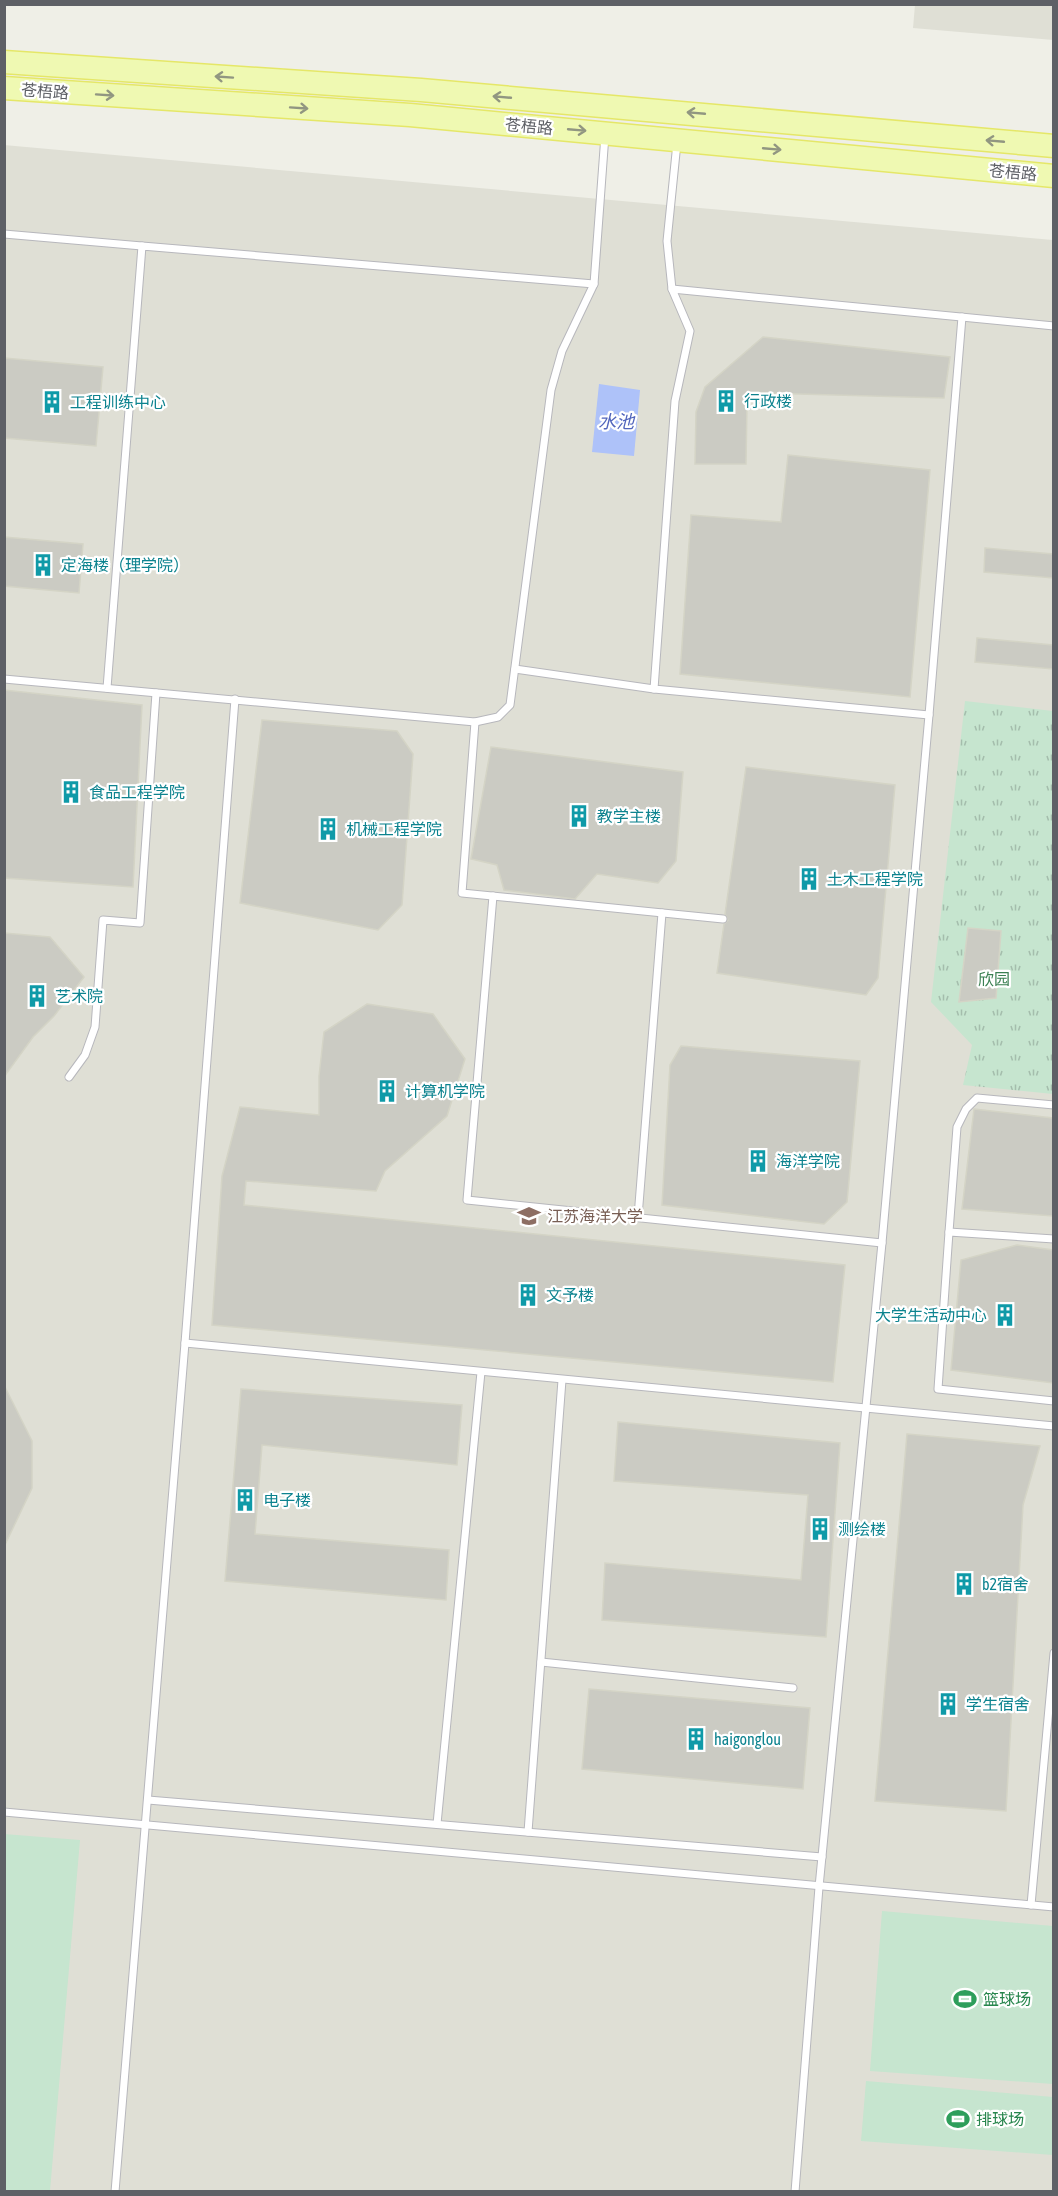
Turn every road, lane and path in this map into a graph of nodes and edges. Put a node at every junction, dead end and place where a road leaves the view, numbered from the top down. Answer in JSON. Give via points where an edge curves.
{"nodes":[{"id":1,"x":4,"y":62,"type":"edge"},
{"id":2,"x":4,"y":88,"type":"edge"},
{"id":3,"x":605,"y":133,"type":"junction"},
{"id":4,"x":677,"y":140,"type":"junction"},
{"id":5,"x":1053,"y":146,"type":"edge"},
{"id":6,"x":1053,"y":176,"type":"edge"},
{"id":7,"x":4,"y":234,"type":"edge"},
{"id":8,"x":142,"y":246,"type":"junction"},
{"id":9,"x":594,"y":284,"type":"junction"},
{"id":10,"x":672,"y":289,"type":"junction"},
{"id":11,"x":962,"y":317,"type":"junction"},
{"id":12,"x":1053,"y":326,"type":"edge"},
{"id":13,"x":515,"y":669,"type":"junction"},
{"id":14,"x":4,"y":680,"type":"edge"},
{"id":15,"x":107,"y":688,"type":"junction"},
{"id":16,"x":654,"y":689,"type":"junction"},
{"id":17,"x":156,"y":693,"type":"junction"},
{"id":18,"x":235,"y":699,"type":"junction"},
{"id":19,"x":929,"y":715,"type":"junction"},
{"id":20,"x":475,"y":722,"type":"junction"},
{"id":21,"x":493,"y":896,"type":"junction"},
{"id":22,"x":662,"y":913,"type":"junction"},
{"id":23,"x":723,"y":919,"type":"dead end"},
{"id":24,"x":69,"y":1077,"type":"dead end"},
{"id":25,"x":1053,"y":1105,"type":"edge"},
{"id":26,"x":638,"y":1217,"type":"junction"},
{"id":27,"x":949,"y":1232,"type":"junction"},
{"id":28,"x":1053,"y":1239,"type":"edge"},
{"id":29,"x":882,"y":1243,"type":"junction"},
{"id":30,"x":185,"y":1343,"type":"junction"},
{"id":31,"x":481,"y":1372,"type":"junction"},
{"id":32,"x":562,"y":1380,"type":"junction"},
{"id":33,"x":1053,"y":1401,"type":"edge"},
{"id":34,"x":865,"y":1409,"type":"junction"},
{"id":35,"x":1053,"y":1425,"type":"edge"},
{"id":36,"x":1053,"y":1653,"type":"edge"},
{"id":37,"x":541,"y":1662,"type":"junction"},
{"id":38,"x":794,"y":1688,"type":"dead end"},
{"id":39,"x":148,"y":1800,"type":"junction"},
{"id":40,"x":4,"y":1812,"type":"edge"},
{"id":41,"x":437,"y":1824,"type":"junction"},
{"id":42,"x":146,"y":1826,"type":"junction"},
{"id":43,"x":528,"y":1832,"type":"junction"},
{"id":44,"x":822,"y":1857,"type":"junction"},
{"id":45,"x":819,"y":1887,"type":"junction"},
{"id":46,"x":1031,"y":1905,"type":"junction"},
{"id":47,"x":1053,"y":1907,"type":"edge"},
{"id":48,"x":115,"y":2192,"type":"edge"},
{"id":49,"x":795,"y":2192,"type":"edge"}],
"edges":[{"from":5,"to":1,"type":"main road","name":"苍梧路","one_way":true,"via":[[422,90]]},
{"from":2,"to":3,"type":"main road","name":"苍梧路","one_way":true,"via":[[410,115]]},
{"from":3,"to":4,"type":"main road","name":"苍梧路"},
{"from":3,"to":9,"type":"lane"},
{"from":4,"to":6,"type":"main road","name":"苍梧路","one_way":true},
{"from":4,"to":10,"type":"lane","via":[[667,241]]},
{"from":7,"to":8,"type":"lane"},
{"from":8,"to":9,"type":"lane"},
{"from":8,"to":15,"type":"lane"},
{"from":9,"to":13,"type":"lane","via":[[562,351],[550,390]]},
{"from":10,"to":11,"type":"lane"},
{"from":10,"to":16,"type":"lane","via":[[690,331],[675,401]]},
{"from":11,"to":12,"type":"lane"},
{"from":11,"to":19,"type":"lane"},
{"from":13,"to":16,"type":"lane"},
{"from":13,"to":20,"type":"lane","via":[[510,705],[498,717]]},
{"from":14,"to":15,"type":"lane"},
{"from":15,"to":17,"type":"lane"},
{"from":16,"to":19,"type":"lane"},
{"from":17,"to":18,"type":"lane"},
{"from":17,"to":24,"type":"lane","via":[[140,922],[104,920],[95,1027],[85,1055]]},
{"from":18,"to":20,"type":"lane"},
{"from":18,"to":30,"type":"lane"},
{"from":19,"to":29,"type":"lane"},
{"from":20,"to":21,"type":"lane","via":[[462,892]]},
{"from":21,"to":22,"type":"lane"},
{"from":21,"to":26,"type":"lane","via":[[467,1200]]},
{"from":22,"to":23,"type":"lane"},
{"from":22,"to":26,"type":"lane"},
{"from":25,"to":27,"type":"lane","via":[[977,1098],[966,1109],[957,1127]]},
{"from":26,"to":29,"type":"lane"},
{"from":27,"to":28,"type":"lane"},
{"from":27,"to":33,"type":"lane","via":[[938,1389]]},
{"from":29,"to":34,"type":"lane"},
{"from":30,"to":31,"type":"lane"},
{"from":30,"to":39,"type":"lane"},
{"from":31,"to":32,"type":"lane"},
{"from":31,"to":41,"type":"lane"},
{"from":32,"to":34,"type":"lane"},
{"from":32,"to":37,"type":"lane"},
{"from":34,"to":35,"type":"lane"},
{"from":34,"to":44,"type":"lane"},
{"from":36,"to":46,"type":"lane"},
{"from":37,"to":38,"type":"lane"},
{"from":37,"to":43,"type":"lane"},
{"from":39,"to":41,"type":"lane"},
{"from":39,"to":42,"type":"lane"},
{"from":40,"to":42,"type":"lane"},
{"from":41,"to":43,"type":"lane"},
{"from":42,"to":45,"type":"lane"},
{"from":42,"to":48,"type":"lane"},
{"from":43,"to":44,"type":"lane"},
{"from":44,"to":45,"type":"lane"},
{"from":45,"to":46,"type":"lane"},
{"from":45,"to":49,"type":"lane"},
{"from":46,"to":47,"type":"lane"}]}
